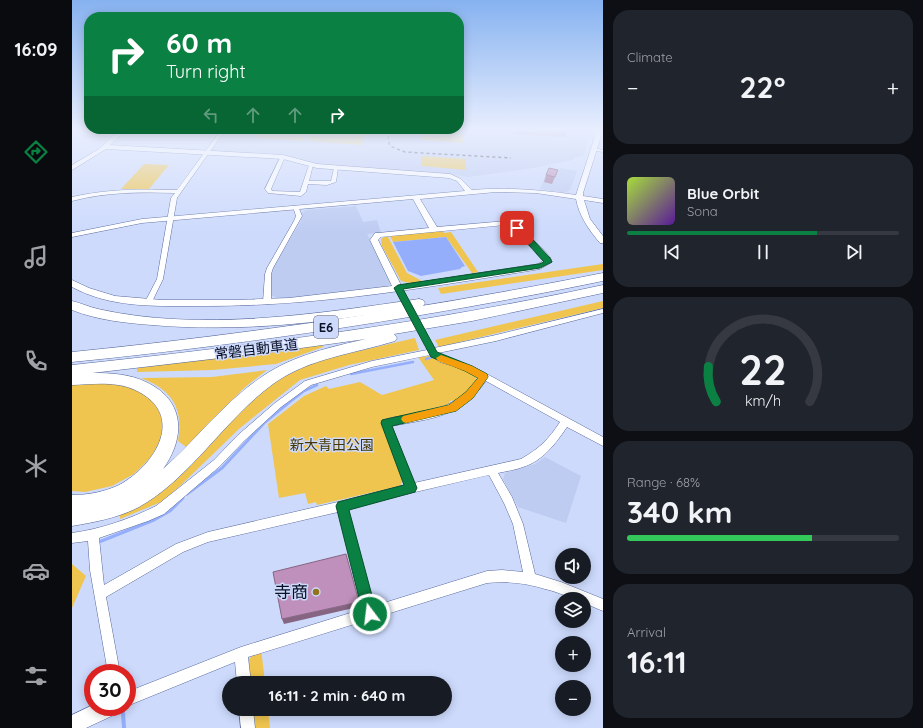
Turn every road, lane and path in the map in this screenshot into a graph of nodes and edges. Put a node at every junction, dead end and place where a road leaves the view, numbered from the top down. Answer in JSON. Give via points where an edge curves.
{"nodes":[{"id":1,"x":198,"y":164,"type":"edge"},
{"id":2,"x":280,"y":164,"type":"edge"},
{"id":3,"x":308,"y":164,"type":"edge"},
{"id":4,"x":589,"y":164,"type":"edge"},
{"id":5,"x":311,"y":165,"type":"junction"},
{"id":6,"x":336,"y":168,"type":"junction"},
{"id":7,"x":306,"y":182,"type":"junction"},
{"id":8,"x":177,"y":192,"type":"junction"},
{"id":9,"x":470,"y":192,"type":"junction"},
{"id":10,"x":415,"y":197,"type":"junction"},
{"id":11,"x":579,"y":198,"type":"junction"},
{"id":12,"x":72,"y":199,"type":"edge"},
{"id":13,"x":603,"y":201,"type":"edge"},
{"id":14,"x":296,"y":207,"type":"junction"},
{"id":15,"x":170,"y":218,"type":"junction"},
{"id":16,"x":434,"y":230,"type":"junction"},
{"id":17,"x":72,"y":235,"type":"edge"},
{"id":18,"x":603,"y":241,"type":"edge"},
{"id":19,"x":603,"y":278,"type":"edge"},
{"id":20,"x":72,"y":283,"type":"edge"},
{"id":21,"x":578,"y":283,"type":"junction"},
{"id":22,"x":398,"y":288,"type":"junction"},
{"id":23,"x":603,"y":289,"type":"edge"},
{"id":24,"x":149,"y":302,"type":"junction"},
{"id":25,"x":267,"y":302,"type":"junction"},
{"id":26,"x":531,"y":304,"type":"junction"},
{"id":27,"x":72,"y":305,"type":"edge"},
{"id":28,"x":603,"y":311,"type":"edge"},
{"id":29,"x":430,"y":348,"type":"junction"},
{"id":30,"x":72,"y":357,"type":"edge"},
{"id":31,"x":72,"y":370,"type":"edge"},
{"id":32,"x":484,"y":377,"type":"junction"},
{"id":33,"x":72,"y":379,"type":"edge"},
{"id":34,"x":566,"y":422,"type":"junction"},
{"id":35,"x":603,"y":442,"type":"edge"},
{"id":36,"x":492,"y":471,"type":"junction"},
{"id":37,"x":411,"y":488,"type":"junction"},
{"id":38,"x":72,"y":504,"type":"edge"},
{"id":39,"x":342,"y":506,"type":"junction"},
{"id":40,"x":72,"y":517,"type":"edge"},
{"id":41,"x":93,"y":535,"type":"junction"},
{"id":42,"x":72,"y":538,"type":"edge"},
{"id":43,"x":530,"y":579,"type":"junction"},
{"id":44,"x":100,"y":594,"type":"junction"},
{"id":45,"x":603,"y":605,"type":"edge"},
{"id":46,"x":370,"y":614,"type":"junction"},
{"id":47,"x":241,"y":653,"type":"junction"},
{"id":48,"x":113,"y":664,"type":"edge"},
{"id":49,"x":243,"y":676,"type":"edge"},
{"id":50,"x":136,"y":695,"type":"edge"},
{"id":51,"x":90,"y":716,"type":"edge"},
{"id":52,"x":247,"y":716,"type":"edge"},
{"id":53,"x":72,"y":725,"type":"edge"},
{"id":54,"x":248,"y":728,"type":"edge"}],
"edges":[{"from":1,"to":8,"type":"street"},
{"from":2,"to":7,"type":"street","via":[[269,191],[301,194]]},
{"from":3,"to":5,"type":"street"},
{"from":4,"to":11,"type":"street"},
{"from":5,"to":6,"type":"street"},
{"from":5,"to":7,"type":"street"},
{"from":6,"to":7,"type":"street","via":[[330,183]]},
{"from":6,"to":9,"type":"street","via":[[450,176],[459,180]]},
{"from":8,"to":12,"type":"street","via":[[122,190]]},
{"from":8,"to":15,"type":"street"},
{"from":9,"to":10,"type":"street"},
{"from":9,"to":11,"type":"street","via":[[536,191]]},
{"from":10,"to":14,"type":"street"},
{"from":10,"to":16,"type":"street"},
{"from":11,"to":13,"type":"street"},
{"from":11,"to":18,"type":"street","via":[[588,222]]},
{"from":14,"to":15,"type":"street"},
{"from":14,"to":25,"type":"street","via":[[298,221],[272,262],[268,274]]},
{"from":15,"to":17,"type":"street","via":[[121,224]]},
{"from":15,"to":24,"type":"street","via":[[160,280]]},
{"from":16,"to":22,"type":"street","via":[[385,234],[374,240]]},
{"from":16,"to":22,"type":"street","via":[[506,223],[515,225],[548,262],[540,266]]},
{"from":19,"to":21,"type":"highway","name":"常磐自動車道","number":"E6"},
{"from":20,"to":24,"type":"street","via":[[100,295]]},
{"from":21,"to":27,"type":"highway","via":[[493,292],[326,316],[242,323],[136,320],[108,316]]},
{"from":21,"to":30,"type":"highway","name":"常磐自動車道","number":"E6","via":[[339,325]]},
{"from":22,"to":25,"type":"street"},
{"from":22,"to":29,"type":"street","bridge":true},
{"from":23,"to":26,"type":"highway","name":"常磐自動車道","number":"E6"},
{"from":24,"to":25,"type":"street"},
{"from":26,"to":31,"type":"highway","name":"常磐自動車道","number":"E6","via":[[425,324],[244,351]]},
{"from":26,"to":40,"type":"highway","via":[[332,351],[291,367],[256,388],[177,469],[151,489],[118,508],[103,513]]},
{"from":28,"to":29,"type":"street","via":[[504,336]]},
{"from":29,"to":32,"type":"street","via":[[440,358]]},
{"from":29,"to":41,"type":"street","via":[[308,383],[250,429],[217,463],[160,510]]},
{"from":32,"to":34,"type":"street"},
{"from":32,"to":37,"type":"street","via":[[470,395],[452,408],[386,423]]},
{"from":33,"to":38,"type":"highway","via":[[108,379],[142,386],[162,400],[172,423],[164,452],[140,481],[107,499]]},
{"from":34,"to":35,"type":"street"},
{"from":34,"to":36,"type":"street","via":[[540,453],[523,463]]},
{"from":36,"to":37,"type":"street"},
{"from":36,"to":43,"type":"street","via":[[518,524]]},
{"from":37,"to":39,"type":"street"},
{"from":39,"to":44,"type":"street","via":[[208,537],[180,548]]},
{"from":39,"to":46,"type":"street"},
{"from":41,"to":42,"type":"street"},
{"from":41,"to":44,"type":"street"},
{"from":43,"to":45,"type":"street"},
{"from":43,"to":46,"type":"street","via":[[499,575],[487,577]]},
{"from":44,"to":48,"type":"street"},
{"from":46,"to":47,"type":"street"},
{"from":47,"to":49,"type":"street"},
{"from":47,"to":50,"type":"street"},
{"from":51,"to":53,"type":"street"},
{"from":52,"to":54,"type":"street"}]}
